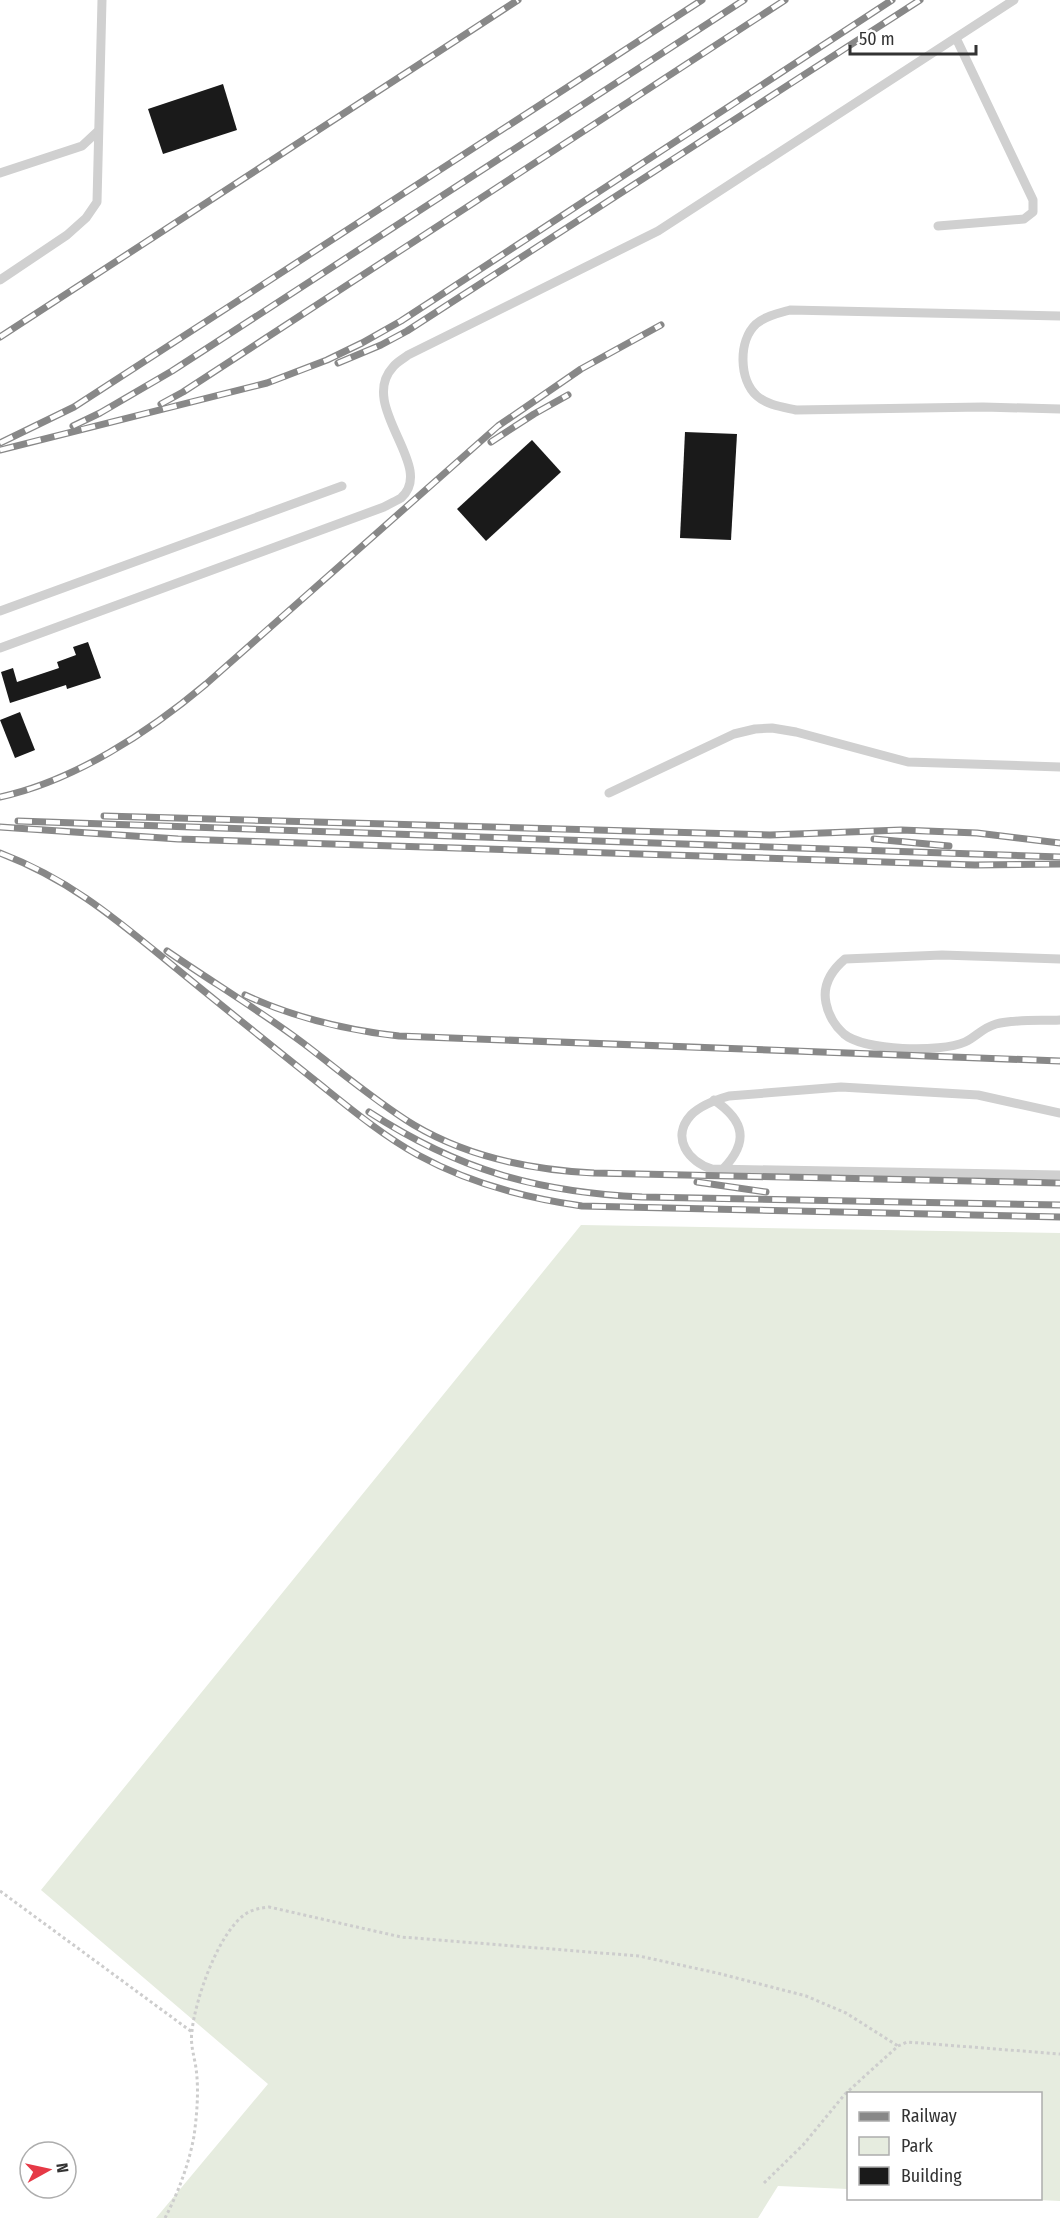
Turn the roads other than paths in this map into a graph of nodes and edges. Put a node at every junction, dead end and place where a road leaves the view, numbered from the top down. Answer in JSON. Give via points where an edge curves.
{"nodes":[{"id":1,"x":102,"y":0,"type":"edge"},
{"id":2,"x":1014,"y":0,"type":"edge"},
{"id":3,"x":956,"y":38,"type":"junction"},
{"id":4,"x":97,"y":132,"type":"junction"},
{"id":5,"x":0,"y":173,"type":"edge"},
{"id":6,"x":938,"y":226,"type":"dead end"},
{"id":7,"x":0,"y":280,"type":"edge"},
{"id":8,"x":1060,"y":316,"type":"edge"},
{"id":9,"x":1060,"y":409,"type":"edge"},
{"id":10,"x":342,"y":486,"type":"dead end"},
{"id":11,"x":0,"y":611,"type":"edge"},
{"id":12,"x":0,"y":648,"type":"edge"},
{"id":13,"x":1060,"y":767,"type":"edge"},
{"id":14,"x":609,"y":793,"type":"dead end"},
{"id":15,"x":1060,"y":959,"type":"edge"},
{"id":16,"x":1060,"y":1020,"type":"edge"},
{"id":17,"x":714,"y":1100,"type":"junction"},
{"id":18,"x":1060,"y":1113,"type":"edge"},
{"id":19,"x":723,"y":1169,"type":"junction"},
{"id":20,"x":1060,"y":1175,"type":"edge"}],
"edges":[{"from":1,"to":4,"type":"lane"},
{"from":2,"to":3,"type":"lane"},
{"from":3,"to":6,"type":"lane","via":[[1033,200],[1034,212],[1024,219]]},
{"from":3,"to":12,"type":"lane","via":[[658,231],[408,355],[393,367],[385,381],[384,402],[409,463],[411,480],[402,497],[384,507]]},
{"from":4,"to":5,"type":"lane","via":[[82,146]]},
{"from":4,"to":7,"type":"lane","via":[[97,202],[67,235]]},
{"from":8,"to":9,"type":"lane","via":[[790,310],[756,324],[746,339],[743,358],[746,380],[757,396],[775,406],[796,410]]},
{"from":10,"to":11,"type":"lane"},
{"from":13,"to":14,"type":"lane","via":[[908,762],[772,728],[734,735]]},
{"from":15,"to":16,"type":"lane","via":[[942,955],[845,959],[834,968],[825,985],[832,1020],[858,1042],[935,1049],[965,1042],[981,1029],[998,1023]]},
{"from":17,"to":18,"type":"lane","via":[[841,1087],[978,1095]]},
{"from":17,"to":19,"type":"lane","via":[[736,1119],[740,1130],[735,1157]]},
{"from":17,"to":19,"type":"lane","via":[[690,1116],[682,1137],[691,1158],[700,1165]]},
{"from":19,"to":20,"type":"lane"}]}
